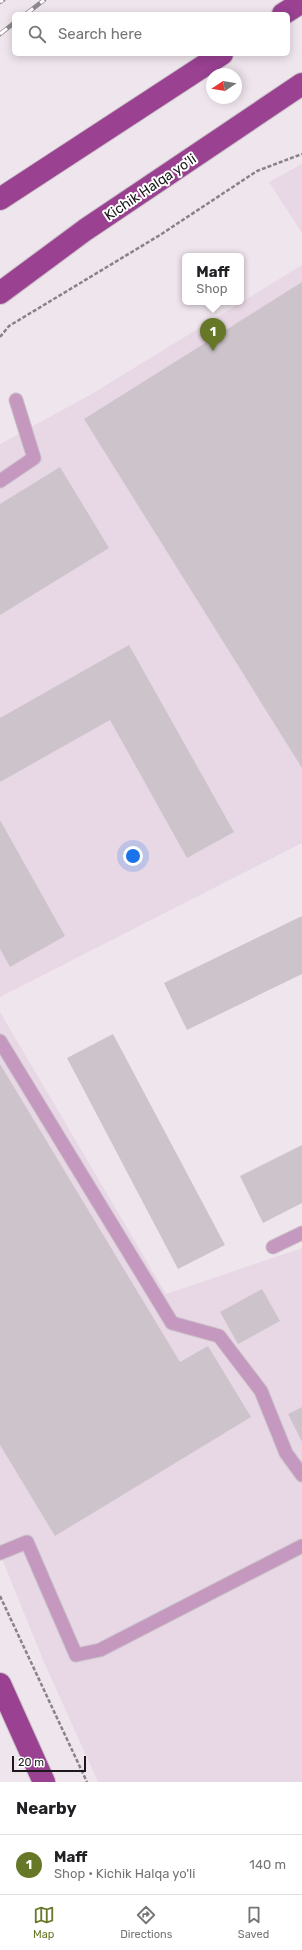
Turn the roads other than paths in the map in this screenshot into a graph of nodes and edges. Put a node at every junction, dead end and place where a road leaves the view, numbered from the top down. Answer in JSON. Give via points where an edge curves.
{"nodes":[{"id":1,"x":302,"y":2,"type":"edge"},
{"id":2,"x":287,"y":12,"type":"edge"},
{"id":3,"x":219,"y":56,"type":"edge"},
{"id":4,"x":302,"y":84,"type":"edge"},
{"id":5,"x":0,"y":199,"type":"edge"},
{"id":6,"x":0,"y":293,"type":"edge"},
{"id":7,"x":16,"y":400,"type":"dead end"},
{"id":8,"x":0,"y":481,"type":"edge"},
{"id":9,"x":0,"y":1041,"type":"edge"},
{"id":10,"x":302,"y":1233,"type":"edge"},
{"id":11,"x":274,"y":1247,"type":"dead end"},
{"id":12,"x":302,"y":1474,"type":"edge"},
{"id":13,"x":302,"y":1546,"type":"edge"},
{"id":14,"x":0,"y":1553,"type":"edge"},
{"id":15,"x":0,"y":1684,"type":"edge"},
{"id":16,"x":44,"y":1782,"type":"edge"}],
"edges":[{"from":1,"to":2,"type":"highway"},
{"from":3,"to":5,"type":"highway"},
{"from":4,"to":6,"type":"highway","name":"Kichik Halqa yo'li","via":[[85,230]]},
{"from":7,"to":8,"type":"lane","via":[[34,458]]},
{"from":9,"to":12,"type":"lane","via":[[172,1323],[219,1336],[261,1391],[286,1453]]},
{"from":10,"to":11,"type":"lane"},
{"from":13,"to":14,"type":"lane","via":[[100,1650],[76,1655],[27,1542]]},
{"from":15,"to":16,"type":"highway"}]}
